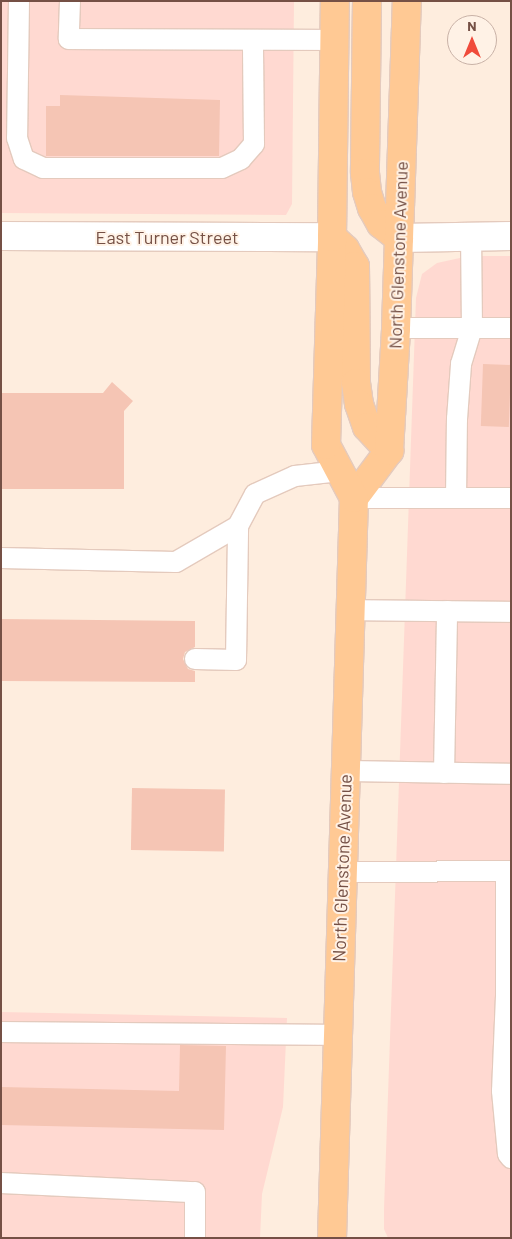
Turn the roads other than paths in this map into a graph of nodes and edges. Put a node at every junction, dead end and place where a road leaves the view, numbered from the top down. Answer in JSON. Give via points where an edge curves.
{"nodes":[{"id":1,"x":20,"y":1,"type":"edge"},
{"id":2,"x":70,"y":1,"type":"edge"},
{"id":3,"x":335,"y":1,"type":"edge"},
{"id":4,"x":367,"y":1,"type":"edge"},
{"id":5,"x":407,"y":1,"type":"edge"},
{"id":6,"x":253,"y":40,"type":"junction"},
{"id":7,"x":335,"y":40,"type":"junction"},
{"id":8,"x":1,"y":236,"type":"edge"},
{"id":9,"x":471,"y":236,"type":"junction"},
{"id":10,"x":511,"y":236,"type":"edge"},
{"id":11,"x":332,"y":237,"type":"junction"},
{"id":12,"x":399,"y":238,"type":"junction"},
{"id":13,"x":396,"y":328,"type":"junction"},
{"id":14,"x":472,"y":328,"type":"junction"},
{"id":15,"x":511,"y":328,"type":"edge"},
{"id":16,"x":389,"y":450,"type":"junction"},
{"id":17,"x":340,"y":471,"type":"junction"},
{"id":18,"x":354,"y":498,"type":"junction"},
{"id":19,"x":456,"y":498,"type":"junction"},
{"id":20,"x":511,"y":498,"type":"edge"},
{"id":21,"x":238,"y":526,"type":"junction"},
{"id":22,"x":1,"y":558,"type":"edge"},
{"id":23,"x":350,"y":610,"type":"junction"},
{"id":24,"x":447,"y":611,"type":"junction"},
{"id":25,"x":511,"y":612,"type":"edge"},
{"id":26,"x":195,"y":660,"type":"dead end"},
{"id":27,"x":345,"y":772,"type":"junction"},
{"id":28,"x":444,"y":773,"type":"junction"},
{"id":29,"x":511,"y":774,"type":"edge"},
{"id":30,"x":508,"y":871,"type":"edge"},
{"id":31,"x":342,"y":872,"type":"junction"},
{"id":32,"x":1,"y":1032,"type":"edge"},
{"id":33,"x":338,"y":1035,"type":"junction"},
{"id":34,"x":511,"y":1158,"type":"edge"},
{"id":35,"x":1,"y":1183,"type":"edge"},
{"id":36,"x":195,"y":1238,"type":"edge"},
{"id":37,"x":332,"y":1238,"type":"edge"}],
"edges":[{"from":1,"to":6,"type":"lane","via":[[17,138],[24,158],[43,168],[222,168],[241,159],[254,144]]},
{"from":2,"to":6,"type":"lane","via":[[69,39]]},
{"from":3,"to":7,"type":"main road","name":"North Glenstone Avenue"},
{"from":4,"to":12,"type":"main road","via":[[367,192],[381,224]]},
{"from":5,"to":12,"type":"main road","name":"North Glenstone Avenue"},
{"from":6,"to":7,"type":"lane"},
{"from":7,"to":11,"type":"main road","name":"North Glenstone Avenue"},
{"from":8,"to":11,"type":"street","name":"East Turner Street"},
{"from":9,"to":10,"type":"street"},
{"from":9,"to":12,"type":"street"},
{"from":9,"to":14,"type":"lane"},
{"from":11,"to":16,"type":"main road","via":[[345,249],[355,266],[359,404],[367,427]]},
{"from":11,"to":17,"type":"main road","name":"North Glenstone Avenue","via":[[326,444]]},
{"from":12,"to":13,"type":"main road","name":"North Glenstone Avenue"},
{"from":13,"to":14,"type":"lane"},
{"from":13,"to":16,"type":"main road","name":"North Glenstone Avenue"},
{"from":14,"to":15,"type":"lane"},
{"from":14,"to":19,"type":"lane","via":[[461,364]]},
{"from":16,"to":18,"type":"main road"},
{"from":17,"to":18,"type":"main road","name":"North Glenstone Avenue"},
{"from":17,"to":21,"type":"lane","via":[[295,476],[255,494]]},
{"from":18,"to":19,"type":"lane"},
{"from":18,"to":23,"type":"main road","name":"North Glenstone Avenue"},
{"from":19,"to":20,"type":"lane"},
{"from":21,"to":22,"type":"lane","via":[[176,562]]},
{"from":21,"to":26,"type":"lane","via":[[236,660]]},
{"from":23,"to":24,"type":"lane"},
{"from":23,"to":27,"type":"main road","name":"North Glenstone Avenue"},
{"from":24,"to":25,"type":"lane"},
{"from":24,"to":28,"type":"lane"},
{"from":27,"to":28,"type":"lane"},
{"from":27,"to":31,"type":"main road","name":"North Glenstone Avenue"},
{"from":28,"to":29,"type":"lane"},
{"from":30,"to":31,"type":"lane"},
{"from":30,"to":34,"type":"lane","via":[[502,1091]]},
{"from":31,"to":33,"type":"main road","name":"North Glenstone Avenue"},
{"from":32,"to":33,"type":"lane"},
{"from":33,"to":37,"type":"main road","name":"North Glenstone Avenue"},
{"from":35,"to":36,"type":"lane","via":[[195,1192]]}]}
